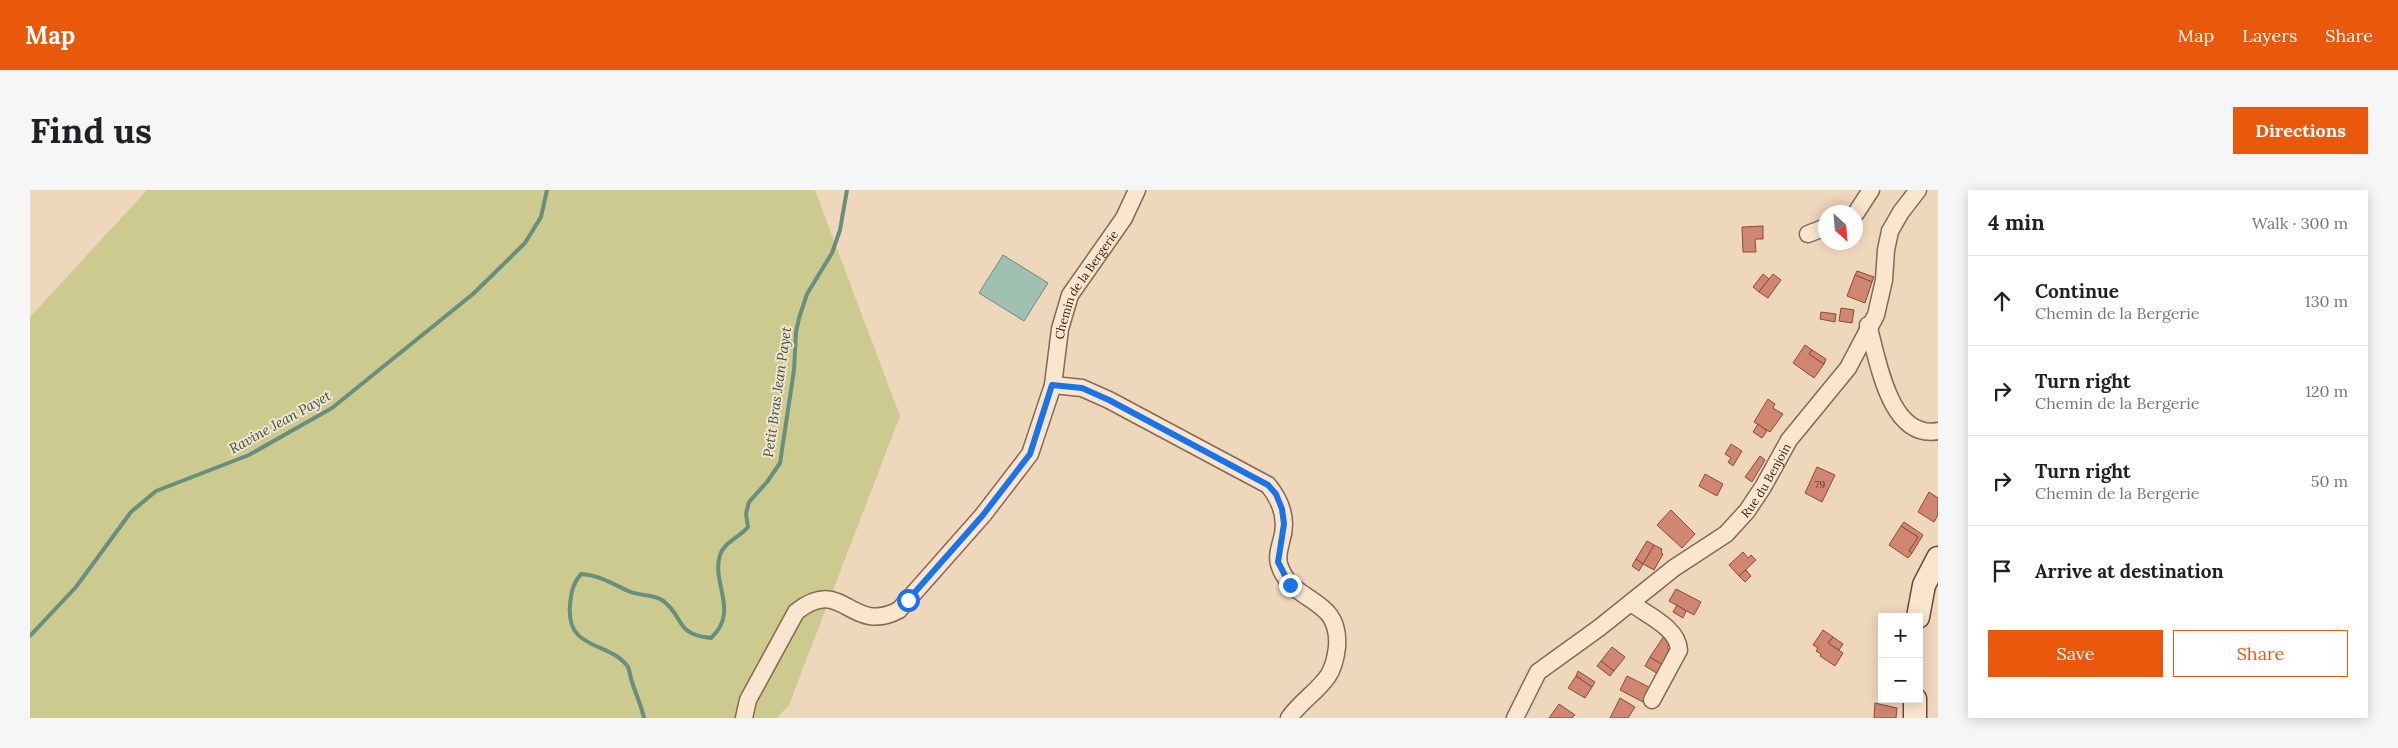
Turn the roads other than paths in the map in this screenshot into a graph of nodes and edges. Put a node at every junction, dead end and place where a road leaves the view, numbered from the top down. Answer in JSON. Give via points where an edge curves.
{"nodes":[{"id":1,"x":1137,"y":190,"type":"edge"},
{"id":2,"x":1871,"y":190,"type":"edge"},
{"id":3,"x":1918,"y":190,"type":"edge"},
{"id":4,"x":1861,"y":205,"type":"edge"},
{"id":5,"x":1818,"y":230,"type":"edge"},
{"id":6,"x":1808,"y":234,"type":"dead end"},
{"id":7,"x":1868,"y":325,"type":"junction"},
{"id":8,"x":1052,"y":385,"type":"junction"},
{"id":9,"x":1938,"y":432,"type":"edge"},
{"id":10,"x":1938,"y":558,"type":"edge"},
{"id":11,"x":1630,"y":603,"type":"junction"},
{"id":12,"x":1919,"y":613,"type":"edge"},
{"id":13,"x":1652,"y":700,"type":"dead end"},
{"id":14,"x":1916,"y":703,"type":"edge"},
{"id":15,"x":744,"y":718,"type":"edge"},
{"id":16,"x":1289,"y":718,"type":"edge"},
{"id":17,"x":1515,"y":718,"type":"edge"},
{"id":18,"x":1915,"y":718,"type":"edge"}],
"edges":[{"from":1,"to":8,"type":"street","name":"Chemin de la Bergerie","via":[[1124,218],[1070,295],[1060,329]]},
{"from":2,"to":4,"type":"street"},
{"from":3,"to":7,"type":"street","name":"Rue du Benjoin","via":[[1890,231],[1881,298],[1876,315]]},
{"from":5,"to":6,"type":"street"},
{"from":7,"to":9,"type":"street","via":[[1887,389],[1900,416],[1922,431]]},
{"from":7,"to":11,"type":"street","name":"Rue du Benjoin","via":[[1848,368],[1789,440],[1747,510],[1726,534],[1674,568]]},
{"from":8,"to":15,"type":"street","name":"Chemin de la Bergerie","via":[[1030,454],[983,515],[899,610],[876,618],[832,598],[818,598],[806,603],[796,612],[780,640],[748,700]]},
{"from":8,"to":16,"type":"street","via":[[1082,388],[1109,400],[1268,485],[1276,494],[1284,524],[1278,550],[1281,572],[1290,585],[1332,616],[1338,638],[1336,658],[1328,676]]},
{"from":10,"to":12,"type":"street","via":[[1924,585]]},
{"from":11,"to":13,"type":"street","via":[[1679,640],[1679,650]]},
{"from":11,"to":17,"type":"street","name":"Rue du Benjoin","via":[[1538,672]]},
{"from":14,"to":18,"type":"street"}]}
